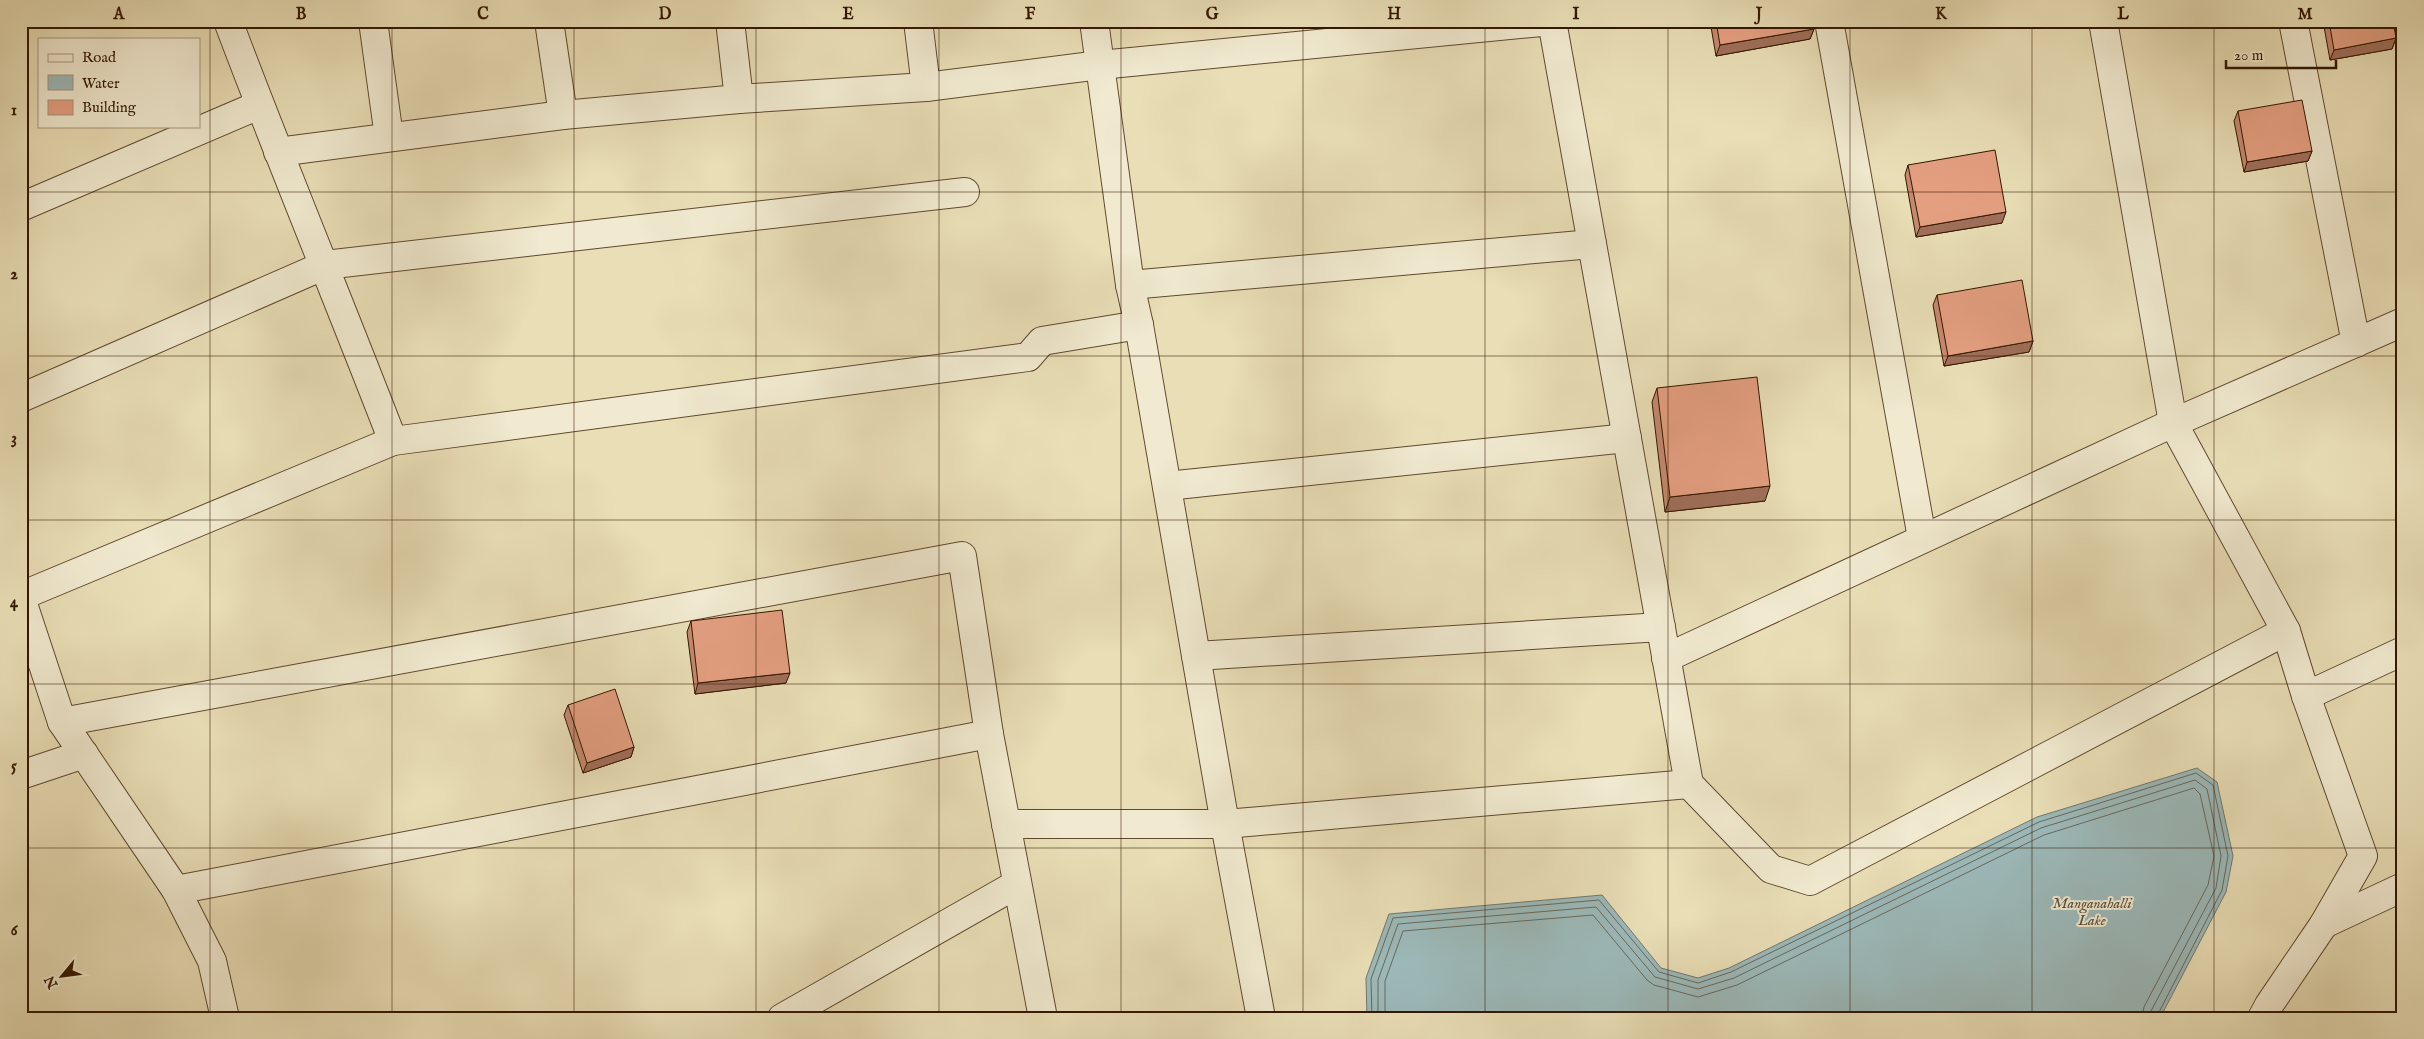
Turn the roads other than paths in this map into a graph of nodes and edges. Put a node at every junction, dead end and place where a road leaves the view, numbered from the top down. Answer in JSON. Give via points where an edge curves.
{"nodes":[{"id":1,"x":228,"y":21,"type":"edge"},
{"id":2,"x":373,"y":21,"type":"edge"},
{"id":3,"x":549,"y":21,"type":"edge"},
{"id":4,"x":730,"y":21,"type":"edge"},
{"id":5,"x":918,"y":21,"type":"edge"},
{"id":6,"x":1094,"y":21,"type":"edge"},
{"id":7,"x":1829,"y":21,"type":"edge"},
{"id":8,"x":2102,"y":21,"type":"edge"},
{"id":9,"x":2293,"y":21,"type":"edge"},
{"id":10,"x":1100,"y":65,"type":"junction"},
{"id":11,"x":926,"y":87,"type":"junction"},
{"id":12,"x":739,"y":99,"type":"junction"},
{"id":13,"x":259,"y":105,"type":"junction"},
{"id":14,"x":564,"y":115,"type":"junction"},
{"id":15,"x":389,"y":137,"type":"junction"},
{"id":16,"x":278,"y":152,"type":"junction"},
{"id":17,"x":964,"y":192,"type":"dead end"},
{"id":18,"x":21,"y":207,"type":"edge"},
{"id":19,"x":1592,"y":244,"type":"junction"},
{"id":20,"x":325,"y":265,"type":"junction"},
{"id":21,"x":1130,"y":284,"type":"junction"},
{"id":22,"x":2403,"y":322,"type":"edge"},
{"id":23,"x":1139,"y":325,"type":"junction"},
{"id":24,"x":2356,"y":342,"type":"junction"},
{"id":25,"x":21,"y":398,"type":"edge"},
{"id":26,"x":2173,"y":423,"type":"junction"},
{"id":27,"x":1627,"y":438,"type":"junction"},
{"id":28,"x":393,"y":441,"type":"junction"},
{"id":29,"x":1167,"y":486,"type":"junction"},
{"id":30,"x":1922,"y":538,"type":"junction"},
{"id":31,"x":21,"y":597,"type":"edge"},
{"id":32,"x":1661,"y":627,"type":"junction"},
{"id":33,"x":2286,"y":632,"type":"junction"},
{"id":34,"x":2403,"y":651,"type":"edge"},
{"id":35,"x":1196,"y":656,"type":"junction"},
{"id":36,"x":1666,"y":658,"type":"junction"},
{"id":37,"x":2306,"y":696,"type":"junction"},
{"id":38,"x":62,"y":722,"type":"junction"},
{"id":39,"x":989,"y":734,"type":"junction"},
{"id":40,"x":84,"y":754,"type":"junction"},
{"id":41,"x":21,"y":775,"type":"edge"},
{"id":42,"x":1689,"y":784,"type":"junction"},
{"id":43,"x":1006,"y":824,"type":"junction"},
{"id":44,"x":1225,"y":824,"type":"junction"},
{"id":45,"x":1018,"y":884,"type":"junction"},
{"id":46,"x":2403,"y":887,"type":"edge"},
{"id":47,"x":176,"y":890,"type":"junction"},
{"id":48,"x":2324,"y":924,"type":"junction"},
{"id":49,"x":218,"y":1017,"type":"edge"},
{"id":50,"x":782,"y":1018,"type":"edge"},
{"id":51,"x":1043,"y":1018,"type":"edge"},
{"id":52,"x":1261,"y":1018,"type":"edge"},
{"id":53,"x":2262,"y":1018,"type":"edge"}],
"edges":[{"from":1,"to":13,"type":"street"},
{"from":2,"to":15,"type":"street"},
{"from":3,"to":14,"type":"street"},
{"from":4,"to":12,"type":"street"},
{"from":5,"to":11,"type":"street"},
{"from":6,"to":10,"type":"street"},
{"from":7,"to":30,"type":"street"},
{"from":8,"to":26,"type":"street"},
{"from":9,"to":24,"type":"street"},
{"from":10,"to":11,"type":"street"},
{"from":10,"to":19,"type":"street","via":[[1552,21]]},
{"from":10,"to":21,"type":"street"},
{"from":11,"to":12,"type":"street"},
{"from":12,"to":14,"type":"street"},
{"from":13,"to":16,"type":"street"},
{"from":13,"to":18,"type":"street"},
{"from":14,"to":15,"type":"street"},
{"from":15,"to":16,"type":"street"},
{"from":16,"to":20,"type":"street"},
{"from":17,"to":20,"type":"street"},
{"from":19,"to":21,"type":"street"},
{"from":19,"to":27,"type":"street"},
{"from":20,"to":25,"type":"street"},
{"from":20,"to":28,"type":"street"},
{"from":21,"to":23,"type":"street"},
{"from":22,"to":24,"type":"street"},
{"from":23,"to":28,"type":"street","via":[[1042,342],[1028,357]]},
{"from":23,"to":29,"type":"street"},
{"from":24,"to":26,"type":"street"},
{"from":26,"to":30,"type":"street"},
{"from":26,"to":33,"type":"street"},
{"from":27,"to":29,"type":"street"},
{"from":27,"to":32,"type":"street"},
{"from":28,"to":31,"type":"street"},
{"from":29,"to":35,"type":"street"},
{"from":30,"to":36,"type":"street"},
{"from":31,"to":38,"type":"street"},
{"from":32,"to":35,"type":"street"},
{"from":32,"to":36,"type":"street"},
{"from":33,"to":37,"type":"street"},
{"from":33,"to":42,"type":"street","via":[[1810,880],[1771,869]]},
{"from":34,"to":37,"type":"street"},
{"from":35,"to":44,"type":"street"},
{"from":36,"to":42,"type":"street"},
{"from":37,"to":48,"type":"street","via":[[2363,856]]},
{"from":38,"to":39,"type":"street","via":[[962,556]]},
{"from":38,"to":40,"type":"street"},
{"from":39,"to":43,"type":"street"},
{"from":39,"to":47,"type":"street"},
{"from":40,"to":41,"type":"street"},
{"from":40,"to":47,"type":"street"},
{"from":42,"to":44,"type":"street"},
{"from":43,"to":44,"type":"street"},
{"from":43,"to":45,"type":"street"},
{"from":44,"to":52,"type":"street"},
{"from":45,"to":50,"type":"street"},
{"from":45,"to":51,"type":"street"},
{"from":46,"to":48,"type":"street"},
{"from":47,"to":49,"type":"street","via":[[212,961]]},
{"from":48,"to":53,"type":"street"}]}
